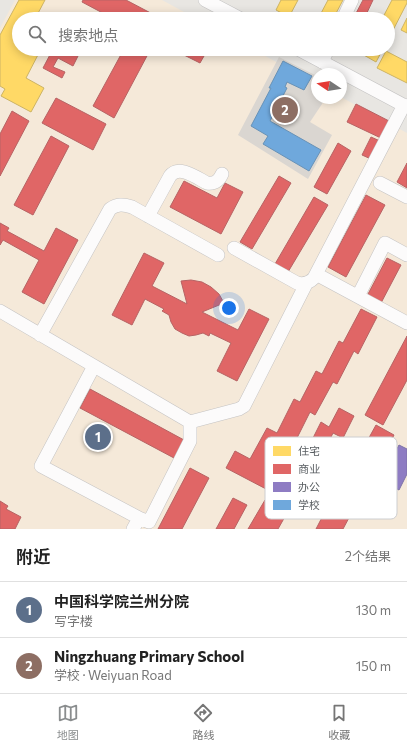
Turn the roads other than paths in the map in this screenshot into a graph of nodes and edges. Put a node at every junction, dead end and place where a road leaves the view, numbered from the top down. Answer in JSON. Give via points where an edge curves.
{"nodes":[{"id":1,"x":205,"y":0,"type":"edge"},
{"id":2,"x":352,"y":0,"type":"edge"},
{"id":3,"x":228,"y":12,"type":"edge"},
{"id":4,"x":346,"y":12,"type":"edge"},
{"id":5,"x":311,"y":56,"type":"edge"},
{"id":6,"x":325,"y":56,"type":"edge"},
{"id":7,"x":322,"y":62,"type":"junction"},
{"id":8,"x":406,"y":106,"type":"edge"},
{"id":9,"x":222,"y":174,"type":"dead end"},
{"id":10,"x":380,"y":183,"type":"dead end"},
{"id":11,"x":407,"y":197,"type":"edge"},
{"id":12,"x":148,"y":216,"type":"junction"},
{"id":13,"x":234,"y":248,"type":"dead end"},
{"id":14,"x":218,"y":255,"type":"dead end"},
{"id":15,"x":407,"y":256,"type":"edge"},
{"id":16,"x":316,"y":274,"type":"junction"},
{"id":17,"x":306,"y":284,"type":"junction"},
{"id":18,"x":358,"y":296,"type":"junction"},
{"id":19,"x":0,"y":311,"type":"edge"},
{"id":20,"x":407,"y":323,"type":"edge"},
{"id":21,"x":40,"y":335,"type":"junction"},
{"id":22,"x":94,"y":366,"type":"junction"},
{"id":23,"x":190,"y":422,"type":"junction"},
{"id":24,"x":136,"y":523,"type":"edge"}],
"edges":[{"from":1,"to":3,"type":"street"},
{"from":2,"to":4,"type":"street"},
{"from":5,"to":7,"type":"street"},
{"from":6,"to":7,"type":"street"},
{"from":7,"to":8,"type":"street"},
{"from":8,"to":16,"type":"street"},
{"from":9,"to":12,"type":"street","via":[[218,181],[207,184],[180,171],[174,172]]},
{"from":10,"to":11,"type":"street"},
{"from":12,"to":14,"type":"street"},
{"from":12,"to":21,"type":"street","via":[[121,204],[110,209]]},
{"from":13,"to":17,"type":"street","via":[[297,283]]},
{"from":15,"to":18,"type":"street","via":[[385,243]]},
{"from":16,"to":17,"type":"street"},
{"from":16,"to":18,"type":"street"},
{"from":17,"to":23,"type":"street","via":[[244,406]]},
{"from":18,"to":20,"type":"street"},
{"from":19,"to":21,"type":"street"},
{"from":21,"to":22,"type":"street"},
{"from":22,"to":23,"type":"street"},
{"from":22,"to":24,"type":"street","via":[[41,466]]},
{"from":23,"to":24,"type":"street","via":[[190,441],[149,522]]}]}
